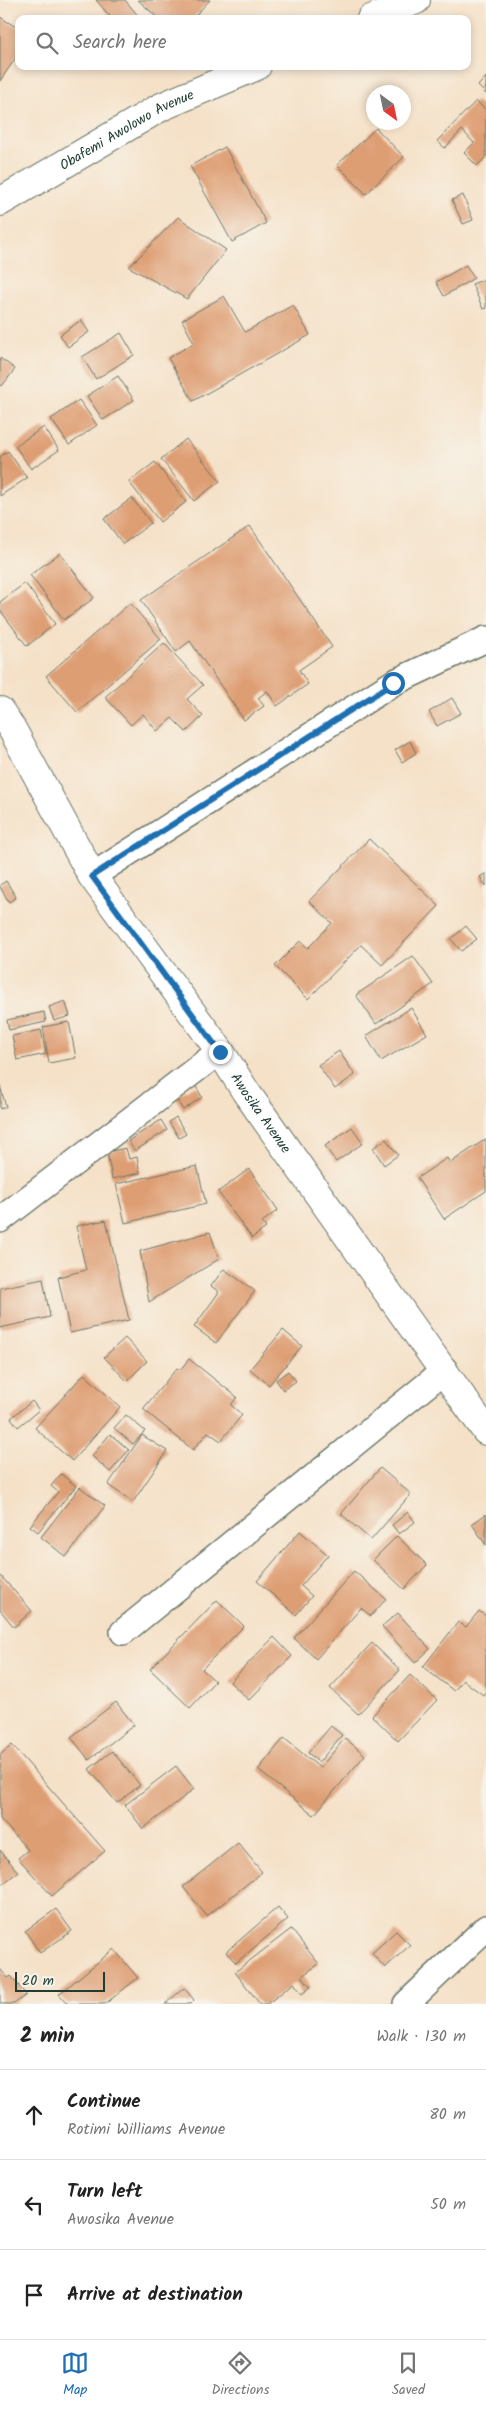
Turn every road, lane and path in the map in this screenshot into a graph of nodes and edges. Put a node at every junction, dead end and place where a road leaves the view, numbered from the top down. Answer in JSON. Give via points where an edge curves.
{"nodes":[{"id":1,"x":416,"y":0,"type":"edge"},
{"id":2,"x":380,"y":15,"type":"edge"},
{"id":3,"x":248,"y":70,"type":"edge"},
{"id":4,"x":0,"y":202,"type":"edge"},
{"id":5,"x":486,"y":640,"type":"edge"},
{"id":6,"x":4,"y":726,"type":"edge"},
{"id":7,"x":92,"y":876,"type":"junction"},
{"id":8,"x":220,"y":1052,"type":"junction"},
{"id":9,"x":0,"y":1220,"type":"edge"},
{"id":10,"x":445,"y":1370,"type":"junction"},
{"id":11,"x":486,"y":1431,"type":"edge"},
{"id":12,"x":123,"y":1632,"type":"dead end"},
{"id":13,"x":486,"y":1928,"type":"edge"},
{"id":14,"x":406,"y":2004,"type":"edge"}],
"edges":[{"from":1,"to":2,"type":"street"},
{"from":3,"to":4,"type":"street","name":"Obafemi Awolowo Avenue","via":[[161,107]]},
{"from":5,"to":7,"type":"street","via":[[393,683]]},
{"from":6,"to":7,"type":"street","name":"Awosika Avenue"},
{"from":7,"to":8,"type":"street","name":"Awosika Avenue"},
{"from":8,"to":9,"type":"street"},
{"from":8,"to":10,"type":"street","name":"Awosika Avenue","via":[[279,1140]]},
{"from":10,"to":11,"type":"street","name":"Awosika Avenue"},
{"from":10,"to":12,"type":"street"},
{"from":13,"to":14,"type":"street"}]}
